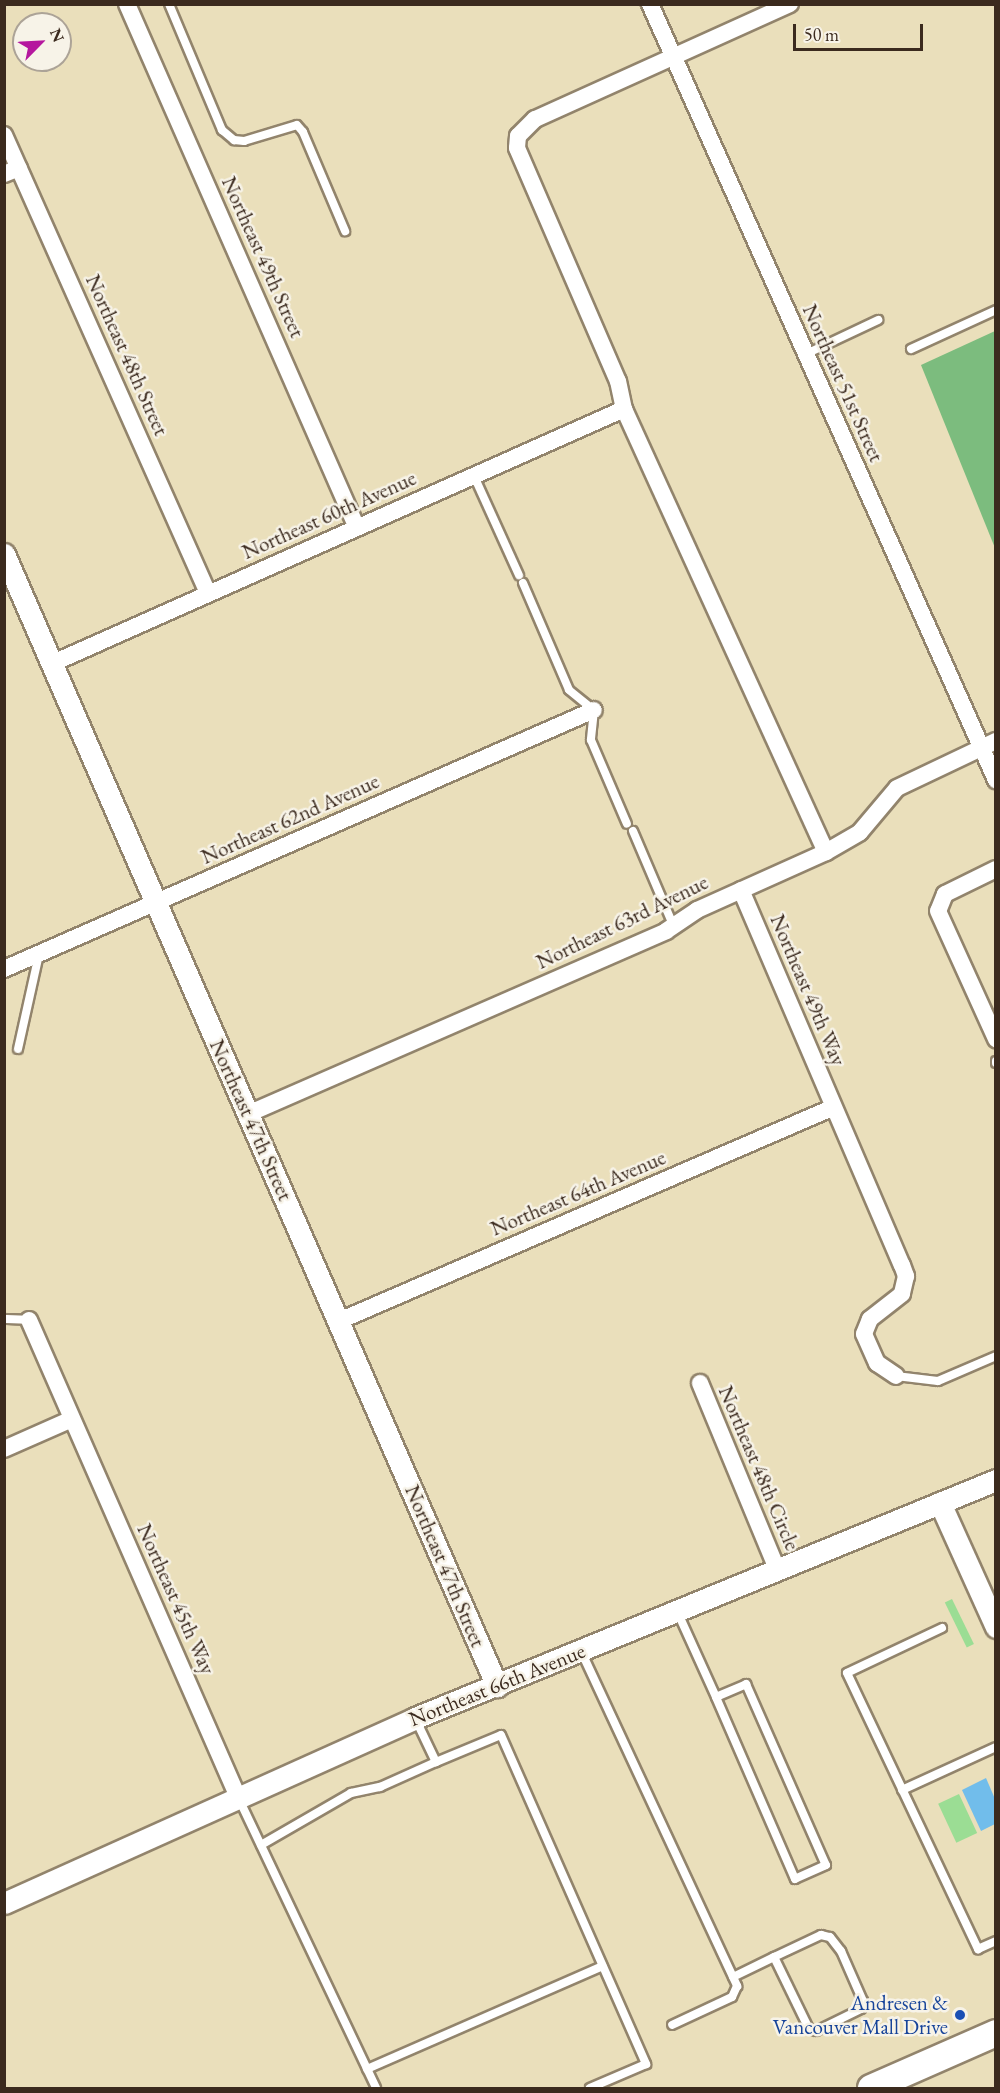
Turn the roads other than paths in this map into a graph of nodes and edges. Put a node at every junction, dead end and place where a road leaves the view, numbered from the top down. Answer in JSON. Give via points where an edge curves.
{"nodes":[{"id":1,"x":169,"y":4,"type":"edge"},
{"id":2,"x":650,"y":4,"type":"edge"},
{"id":3,"x":790,"y":4,"type":"edge"},
{"id":4,"x":131,"y":6,"type":"edge"},
{"id":5,"x":674,"y":57,"type":"junction"},
{"id":6,"x":4,"y":135,"type":"edge"},
{"id":7,"x":12,"y":171,"type":"edge"},
{"id":8,"x":345,"y":231,"type":"dead end"},
{"id":9,"x":996,"y":310,"type":"edge"},
{"id":10,"x":878,"y":320,"type":"dead end"},
{"id":11,"x":911,"y":349,"type":"dead end"},
{"id":12,"x":806,"y":354,"type":"junction"},
{"id":13,"x":624,"y":408,"type":"junction"},
{"id":14,"x":474,"y":476,"type":"junction"},
{"id":15,"x":357,"y":528,"type":"junction"},
{"id":16,"x":4,"y":554,"type":"edge"},
{"id":17,"x":208,"y":593,"type":"junction"},
{"id":18,"x":53,"y":663,"type":"junction"},
{"id":19,"x":594,"y":710,"type":"junction"},
{"id":20,"x":988,"y":744,"type":"edge"},
{"id":21,"x":996,"y":780,"type":"edge"},
{"id":22,"x":825,"y":852,"type":"junction"},
{"id":23,"x":996,"y":869,"type":"edge"},
{"id":24,"x":741,"y":890,"type":"junction"},
{"id":25,"x":155,"y":902,"type":"junction"},
{"id":26,"x":674,"y":927,"type":"junction"},
{"id":27,"x":39,"y":954,"type":"junction"},
{"id":28,"x":4,"y":969,"type":"edge"},
{"id":29,"x":996,"y":1039,"type":"edge"},
{"id":30,"x":18,"y":1049,"type":"dead end"},
{"id":31,"x":834,"y":1107,"type":"junction"},
{"id":32,"x":248,"y":1114,"type":"junction"},
{"id":33,"x":4,"y":1319,"type":"edge"},
{"id":34,"x":29,"y":1320,"type":"joint"},
{"id":35,"x":339,"y":1321,"type":"junction"},
{"id":36,"x":996,"y":1356,"type":"edge"},
{"id":37,"x":896,"y":1376,"type":"joint"},
{"id":38,"x":700,"y":1383,"type":"dead end"},
{"id":39,"x":72,"y":1419,"type":"junction"},
{"id":40,"x":4,"y":1449,"type":"edge"},
{"id":41,"x":996,"y":1480,"type":"edge"},
{"id":42,"x":940,"y":1503,"type":"junction"},
{"id":43,"x":778,"y":1571,"type":"junction"},
{"id":44,"x":677,"y":1611,"type":"junction"},
{"id":45,"x":996,"y":1626,"type":"edge"},
{"id":46,"x":942,"y":1628,"type":"dead end"},
{"id":47,"x":581,"y":1650,"type":"junction"},
{"id":48,"x":497,"y":1686,"type":"junction"},
{"id":49,"x":716,"y":1697,"type":"junction"},
{"id":50,"x":415,"y":1718,"type":"junction"},
{"id":51,"x":996,"y":1746,"type":"edge"},
{"id":52,"x":436,"y":1762,"type":"junction"},
{"id":53,"x":902,"y":1790,"type":"junction"},
{"id":54,"x":238,"y":1797,"type":"junction"},
{"id":55,"x":261,"y":1845,"type":"junction"},
{"id":56,"x":4,"y":1903,"type":"edge"},
{"id":57,"x":996,"y":1941,"type":"edge"},
{"id":58,"x":774,"y":1957,"type":"junction"},
{"id":59,"x":603,"y":1966,"type":"junction"},
{"id":60,"x":733,"y":1977,"type":"junction"},
{"id":61,"x":672,"y":2025,"type":"dead end"},
{"id":62,"x":996,"y":2033,"type":"edge"},
{"id":63,"x":367,"y":2069,"type":"junction"},
{"id":64,"x":376,"y":2088,"type":"edge"},
{"id":65,"x":590,"y":2088,"type":"edge"},
{"id":66,"x":871,"y":2088,"type":"edge"}],
"edges":[{"from":1,"to":8,"type":"lane","via":[[222,130],[234,140],[244,141],[297,125]]},
{"from":2,"to":5,"type":"street","name":"Northeast 51st Street"},
{"from":3,"to":5,"type":"street"},
{"from":4,"to":15,"type":"street","name":"Northeast 49th Street"},
{"from":5,"to":12,"type":"street","name":"Northeast 51st Street"},
{"from":5,"to":13,"type":"street","via":[[535,119],[518,136],[520,161],[618,381]]},
{"from":6,"to":7,"type":"street","name":"Northeast 48th Street"},
{"from":7,"to":17,"type":"street","name":"Northeast 48th Street"},
{"from":9,"to":11,"type":"lane"},
{"from":10,"to":12,"type":"lane"},
{"from":12,"to":20,"type":"street","name":"Northeast 51st Street"},
{"from":13,"to":14,"type":"street","name":"Northeast 60th Avenue"},
{"from":13,"to":22,"type":"street"},
{"from":14,"to":15,"type":"street","name":"Northeast 60th Avenue"},
{"from":14,"to":19,"type":"lane","via":[[569,690]]},
{"from":15,"to":17,"type":"street","name":"Northeast 60th Avenue"},
{"from":16,"to":18,"type":"street","name":"Northeast 47th Street"},
{"from":17,"to":18,"type":"street","name":"Northeast 60th Avenue"},
{"from":18,"to":25,"type":"street","name":"Northeast 47th Street"},
{"from":19,"to":25,"type":"street","name":"Northeast 62nd Avenue"},
{"from":19,"to":26,"type":"lane","via":[[591,740]]},
{"from":20,"to":21,"type":"street","name":"Northeast 51st Street"},
{"from":20,"to":22,"type":"street","name":"Northeast 63rd Avenue","via":[[897,788],[860,832]]},
{"from":22,"to":24,"type":"street","name":"Northeast 63rd Avenue"},
{"from":23,"to":29,"type":"street","via":[[945,894],[938,911]]},
{"from":24,"to":26,"type":"street","name":"Northeast 63rd Avenue","via":[[697,910]]},
{"from":24,"to":31,"type":"street","name":"Northeast 49th Way"},
{"from":25,"to":27,"type":"street","name":"Northeast 62nd Avenue"},
{"from":25,"to":32,"type":"street","name":"Northeast 47th Street"},
{"from":26,"to":32,"type":"street","name":"Northeast 63rd Avenue"},
{"from":27,"to":28,"type":"street","name":"Northeast 62nd Avenue"},
{"from":27,"to":30,"type":"lane"},
{"from":31,"to":35,"type":"street","name":"Northeast 64th Avenue"},
{"from":31,"to":37,"type":"street","name":"Northeast 49th Way","via":[[906,1276],[902,1294],[870,1319],[864,1334],[877,1363]]},
{"from":32,"to":35,"type":"street","name":"Northeast 47th Street"},
{"from":33,"to":34,"type":"lane"},
{"from":34,"to":39,"type":"street","name":"Northeast 45th Way"},
{"from":35,"to":48,"type":"street","name":"Northeast 47th Street"},
{"from":36,"to":37,"type":"lane","via":[[938,1381]]},
{"from":38,"to":43,"type":"street","name":"Northeast 48th Circle"},
{"from":39,"to":40,"type":"street"},
{"from":39,"to":54,"type":"street","name":"Northeast 45th Way"},
{"from":41,"to":42,"type":"street","name":"Northeast 66th Avenue"},
{"from":42,"to":43,"type":"street","name":"Northeast 66th Avenue"},
{"from":42,"to":45,"type":"street"},
{"from":43,"to":44,"type":"street","name":"Northeast 66th Avenue"},
{"from":44,"to":47,"type":"street","name":"Northeast 66th Avenue"},
{"from":44,"to":49,"type":"lane"},
{"from":46,"to":53,"type":"lane","via":[[848,1673]]},
{"from":47,"to":48,"type":"street","name":"Northeast 66th Avenue"},
{"from":47,"to":60,"type":"lane"},
{"from":48,"to":50,"type":"street","name":"Northeast 66th Avenue"},
{"from":49,"to":49,"type":"lane","via":[[746,1684],[826,1865],[795,1879]]},
{"from":50,"to":52,"type":"lane"},
{"from":50,"to":54,"type":"street","name":"Northeast 66th Avenue"},
{"from":51,"to":53,"type":"lane"},
{"from":52,"to":55,"type":"lane","via":[[380,1787],[351,1793]]},
{"from":52,"to":59,"type":"lane","via":[[501,1735]]},
{"from":53,"to":57,"type":"lane","via":[[978,1949]]},
{"from":54,"to":55,"type":"lane"},
{"from":54,"to":56,"type":"street","name":"Northeast 66th Avenue"},
{"from":55,"to":63,"type":"lane"},
{"from":58,"to":58,"type":"lane","via":[[821,1935],[830,1937],[846,1961],[863,2001],[861,2009],[816,2031],[809,2029]]},
{"from":58,"to":60,"type":"lane"},
{"from":59,"to":63,"type":"lane"},
{"from":59,"to":65,"type":"lane","via":[[646,2064]]},
{"from":60,"to":61,"type":"lane","via":[[737,1986],[732,1996]]},
{"from":62,"to":66,"type":"main road"},
{"from":63,"to":64,"type":"lane"}]}
